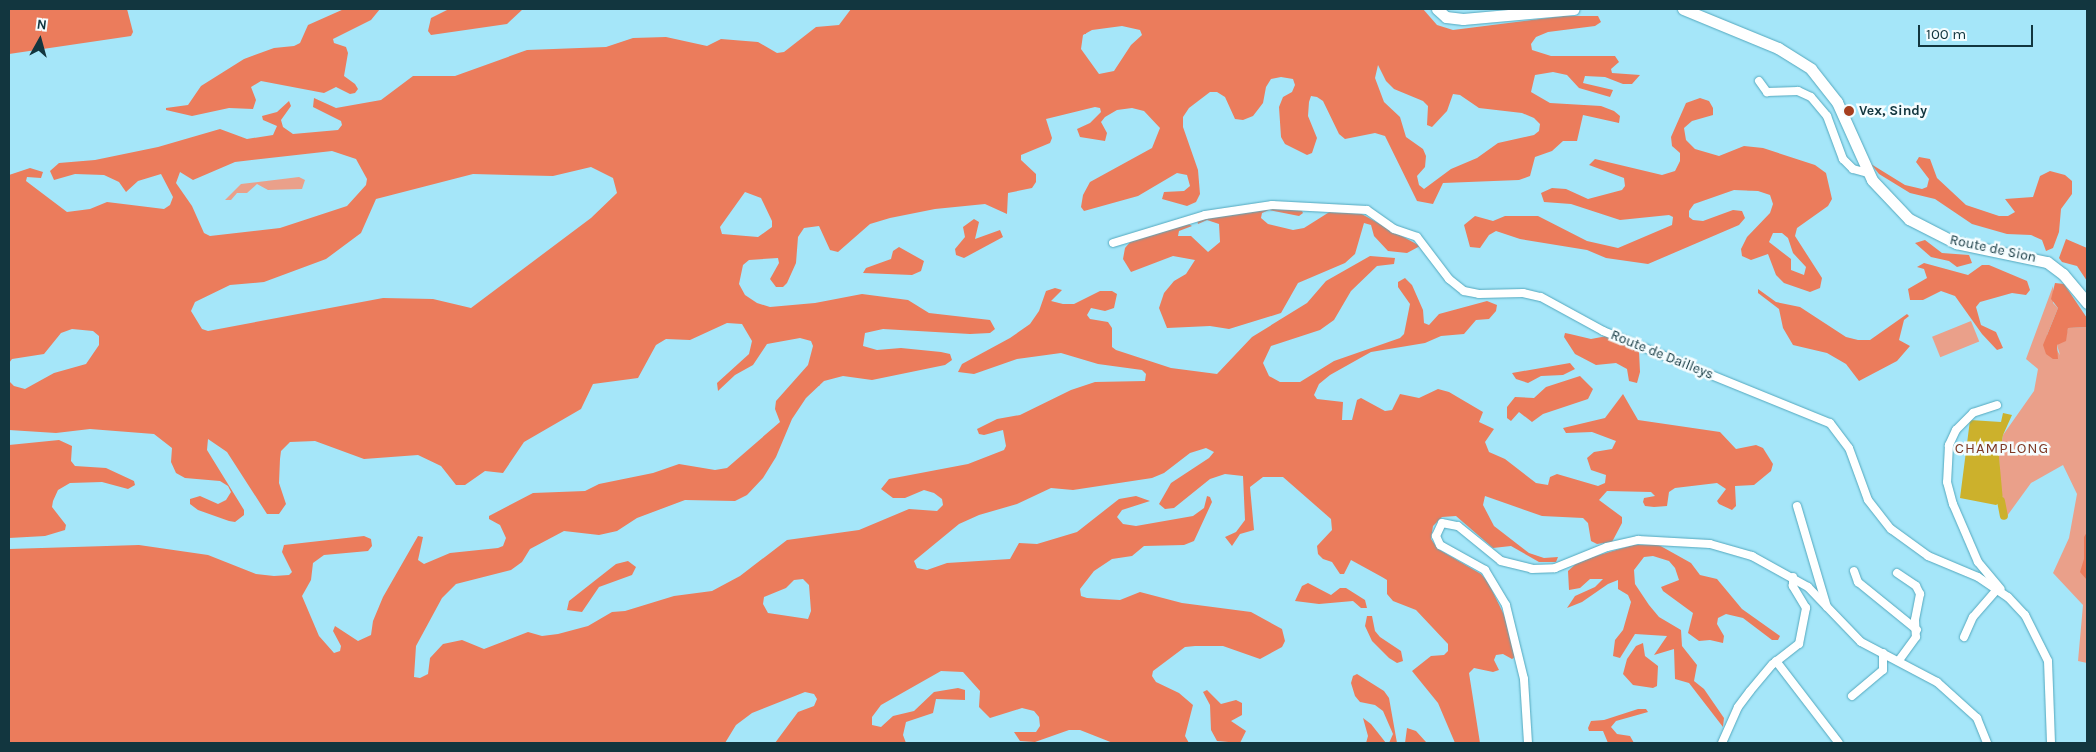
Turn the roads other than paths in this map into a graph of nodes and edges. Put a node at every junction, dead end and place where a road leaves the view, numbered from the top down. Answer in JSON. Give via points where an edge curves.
{"nodes":[{"id":1,"x":1436,"y":9,"type":"edge"},
{"id":2,"x":1574,"y":9,"type":"edge"},
{"id":3,"x":1683,"y":9,"type":"edge"},
{"id":4,"x":1759,"y":81,"type":"dead end"},
{"id":5,"x":1868,"y":173,"type":"junction"},
{"id":6,"x":1113,"y":243,"type":"dead end"},
{"id":7,"x":2087,"y":303,"type":"edge"},
{"id":8,"x":1997,"y":405,"type":"dead end"},
{"id":9,"x":1797,"y":506,"type":"dead end"},
{"id":10,"x":1854,"y":571,"type":"dead end"},
{"id":11,"x":1897,"y":573,"type":"dead end"},
{"id":12,"x":1793,"y":577,"type":"junction"},
{"id":13,"x":1999,"y":591,"type":"junction"},
{"id":14,"x":1827,"y":607,"type":"junction"},
{"id":15,"x":1917,"y":630,"type":"junction"},
{"id":16,"x":1964,"y":637,"type":"dead end"},
{"id":17,"x":1882,"y":653,"type":"junction"},
{"id":18,"x":1899,"y":660,"type":"junction"},
{"id":19,"x":1776,"y":661,"type":"junction"},
{"id":20,"x":1852,"y":696,"type":"dead end"},
{"id":21,"x":1528,"y":743,"type":"edge"},
{"id":22,"x":1722,"y":743,"type":"edge"},
{"id":23,"x":1839,"y":743,"type":"edge"},
{"id":24,"x":1987,"y":743,"type":"edge"},
{"id":25,"x":2051,"y":743,"type":"edge"}],
"edges":[{"from":1,"to":2,"type":"main road","via":[[1446,17],[1463,19]]},
{"from":3,"to":5,"type":"main road","name":"Route de Sion","via":[[1778,48],[1811,68],[1837,102]]},
{"from":4,"to":5,"type":"street","via":[[1767,92],[1798,92],[1811,97],[1826,116],[1843,159],[1853,169]]},
{"from":5,"to":7,"type":"main road","name":"Route de Sion","via":[[1889,202],[1918,225],[1956,243],[2047,262],[2064,274]]},
{"from":6,"to":13,"type":"street","name":"Route de Dailleys","via":[[1205,215],[1272,205],[1367,210],[1394,229],[1417,237],[1449,279],[1464,291],[1523,293],[1541,297],[1603,331],[1830,423],[1849,448],[1866,497],[1891,529],[1921,552],[1973,573]]},
{"from":8,"to":13,"type":"street","via":[[1974,414],[1956,430],[1949,445],[1948,482],[1953,504],[1978,562]]},
{"from":9,"to":14,"type":"street"},
{"from":10,"to":15,"type":"street","via":[[1858,582]]},
{"from":11,"to":15,"type":"street","via":[[1916,586],[1920,594],[1915,620]]},
{"from":12,"to":14,"type":"street"},
{"from":12,"to":19,"type":"street","via":[[1793,586],[1806,608],[1800,640],[1796,648]]},
{"from":12,"to":21,"type":"street","via":[[1733,549],[1662,540],[1624,542],[1555,568],[1525,569],[1494,557],[1458,526],[1450,523],[1440,525],[1436,536],[1440,545],[1485,570],[1506,605],[1524,679]]},
{"from":13,"to":16,"type":"street","via":[[1974,616]]},
{"from":13,"to":25,"type":"street","name":"Route de Dailleys","via":[[2023,612],[2047,656]]},
{"from":14,"to":17,"type":"street","via":[[1850,633]]},
{"from":15,"to":18,"type":"street","via":[[1916,637]]},
{"from":17,"to":18,"type":"street"},
{"from":17,"to":20,"type":"street","via":[[1883,670]]},
{"from":18,"to":24,"type":"street","via":[[1937,682],[1977,718]]},
{"from":19,"to":22,"type":"street","via":[[1738,707]]},
{"from":19,"to":23,"type":"street"}]}
